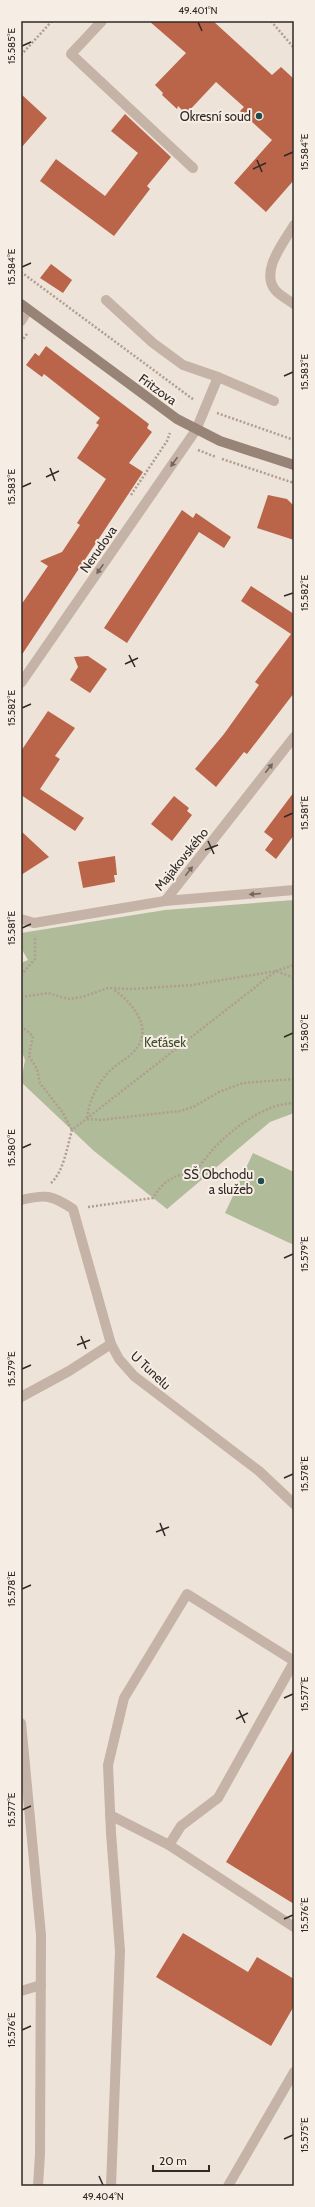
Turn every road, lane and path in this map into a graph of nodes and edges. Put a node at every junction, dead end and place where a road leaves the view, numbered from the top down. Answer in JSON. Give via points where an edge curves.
{"nodes":[{"id":1,"x":52,"y":21,"type":"edge"},
{"id":2,"x":102,"y":21,"type":"edge"},
{"id":3,"x":271,"y":21,"type":"edge"},
{"id":4,"x":294,"y":48,"type":"edge"},
{"id":5,"x":21,"y":55,"type":"edge"},
{"id":6,"x":192,"y":168,"type":"dead end"},
{"id":7,"x":294,"y":225,"type":"edge"},
{"id":8,"x":21,"y":272,"type":"edge"},
{"id":9,"x":106,"y":300,"type":"dead end"},
{"id":10,"x":294,"y":304,"type":"edge"},
{"id":11,"x":25,"y":307,"type":"edge"},
{"id":12,"x":21,"y":321,"type":"edge"},
{"id":13,"x":218,"y":377,"type":"junction"},
{"id":14,"x":274,"y":402,"type":"dead end"},
{"id":15,"x":205,"y":409,"type":"junction"},
{"id":16,"x":196,"y":430,"type":"junction"},
{"id":17,"x":294,"y":440,"type":"edge"},
{"id":18,"x":199,"y":451,"type":"dead end"},
{"id":19,"x":294,"y":466,"type":"edge"},
{"id":20,"x":294,"y":483,"type":"edge"},
{"id":21,"x":21,"y":683,"type":"edge"},
{"id":22,"x":294,"y":737,"type":"edge"},
{"id":23,"x":294,"y":890,"type":"edge"},
{"id":24,"x":165,"y":901,"type":"junction"},
{"id":25,"x":21,"y":919,"type":"edge"},
{"id":26,"x":35,"y":937,"type":"dead end"},
{"id":27,"x":294,"y":965,"type":"edge"},
{"id":28,"x":276,"y":971,"type":"junction"},
{"id":29,"x":21,"y":975,"type":"edge"},
{"id":30,"x":294,"y":978,"type":"edge"},
{"id":31,"x":112,"y":988,"type":"junction"},
{"id":32,"x":21,"y":997,"type":"edge"},
{"id":33,"x":21,"y":1026,"type":"edge"},
{"id":34,"x":294,"y":1078,"type":"edge"},
{"id":35,"x":294,"y":1103,"type":"edge"},
{"id":36,"x":87,"y":1119,"type":"junction"},
{"id":37,"x":72,"y":1130,"type":"junction"},
{"id":38,"x":36,"y":1196,"type":"junction"},
{"id":39,"x":21,"y":1200,"type":"edge"},
{"id":40,"x":73,"y":1209,"type":"junction"},
{"id":41,"x":111,"y":1344,"type":"junction"},
{"id":42,"x":21,"y":1397,"type":"edge"},
{"id":43,"x":294,"y":1504,"type":"edge"},
{"id":44,"x":294,"y":1662,"type":"edge"},
{"id":45,"x":21,"y":1723,"type":"edge"},
{"id":46,"x":110,"y":1815,"type":"junction"},
{"id":47,"x":168,"y":1845,"type":"junction"},
{"id":48,"x":294,"y":1927,"type":"edge"},
{"id":49,"x":41,"y":1985,"type":"junction"},
{"id":50,"x":21,"y":1991,"type":"edge"},
{"id":51,"x":294,"y":2072,"type":"edge"},
{"id":52,"x":38,"y":2186,"type":"edge"},
{"id":53,"x":111,"y":2186,"type":"edge"},
{"id":54,"x":228,"y":2186,"type":"edge"}],
"edges":[{"from":1,"to":5,"type":"path"},
{"from":2,"to":6,"type":"street","via":[[71,54]]},
{"from":3,"to":4,"type":"path"},
{"from":7,"to":10,"type":"street","via":[[271,267],[270,276],[275,290]]},
{"from":8,"to":15,"type":"path"},
{"from":9,"to":13,"type":"street","via":[[153,343],[183,365]]},
{"from":11,"to":12,"type":"street"},
{"from":11,"to":16,"type":"street","name":"Fritzova","via":[[177,419]]},
{"from":13,"to":14,"type":"street"},
{"from":13,"to":15,"type":"street","name":"Nerudova"},
{"from":15,"to":16,"type":"street","name":"Nerudova"},
{"from":15,"to":17,"type":"path"},
{"from":16,"to":19,"type":"street","name":"Fritzova","via":[[220,441]]},
{"from":16,"to":21,"type":"street","name":"Nerudova","one_way":true},
{"from":18,"to":20,"type":"path"},
{"from":24,"to":22,"type":"street","name":"Majakovského","one_way":true},
{"from":23,"to":24,"type":"street","one_way":true},
{"from":24,"to":25,"type":"street","name":"Majakovského","via":[[34,923]]},
{"from":26,"to":29,"type":"path","via":[[34,959]]},
{"from":27,"to":28,"type":"path"},
{"from":28,"to":30,"type":"path"},
{"from":28,"to":31,"type":"path","via":[[192,985]]},
{"from":28,"to":36,"type":"path"},
{"from":31,"to":32,"type":"path","via":[[68,999],[48,993]]},
{"from":31,"to":36,"type":"path","via":[[137,1012],[142,1032],[141,1039],[131,1055],[115,1066],[101,1082],[88,1107]]},
{"from":33,"to":37,"type":"path","via":[[33,1036],[29,1056],[37,1068],[40,1083],[63,1113]]},
{"from":34,"to":36,"type":"path","via":[[243,1083],[180,1111],[100,1120]]},
{"from":35,"to":40,"type":"path","via":[[274,1106],[247,1121],[216,1146],[194,1172],[174,1176],[157,1190],[153,1198]]},
{"from":36,"to":37,"type":"path"},
{"from":37,"to":38,"type":"path","via":[[66,1155],[55,1179]]},
{"from":38,"to":39,"type":"street"},
{"from":38,"to":40,"type":"street","via":[[56,1197]]},
{"from":40,"to":41,"type":"street","name":"U Tunelu"},
{"from":41,"to":42,"type":"street"},
{"from":41,"to":43,"type":"street","name":"U Tunelu","via":[[119,1359],[134,1376],[259,1470]]},
{"from":44,"to":46,"type":"street","via":[[187,1594],[124,1698],[108,1765]]},
{"from":44,"to":47,"type":"street","via":[[218,1798],[181,1826]]},
{"from":45,"to":49,"type":"street","via":[[41,1935]]},
{"from":46,"to":47,"type":"street"},
{"from":46,"to":53,"type":"street","via":[[120,1951]]},
{"from":47,"to":48,"type":"street"},
{"from":49,"to":50,"type":"street"},
{"from":49,"to":52,"type":"street"},
{"from":51,"to":54,"type":"street"}]}
